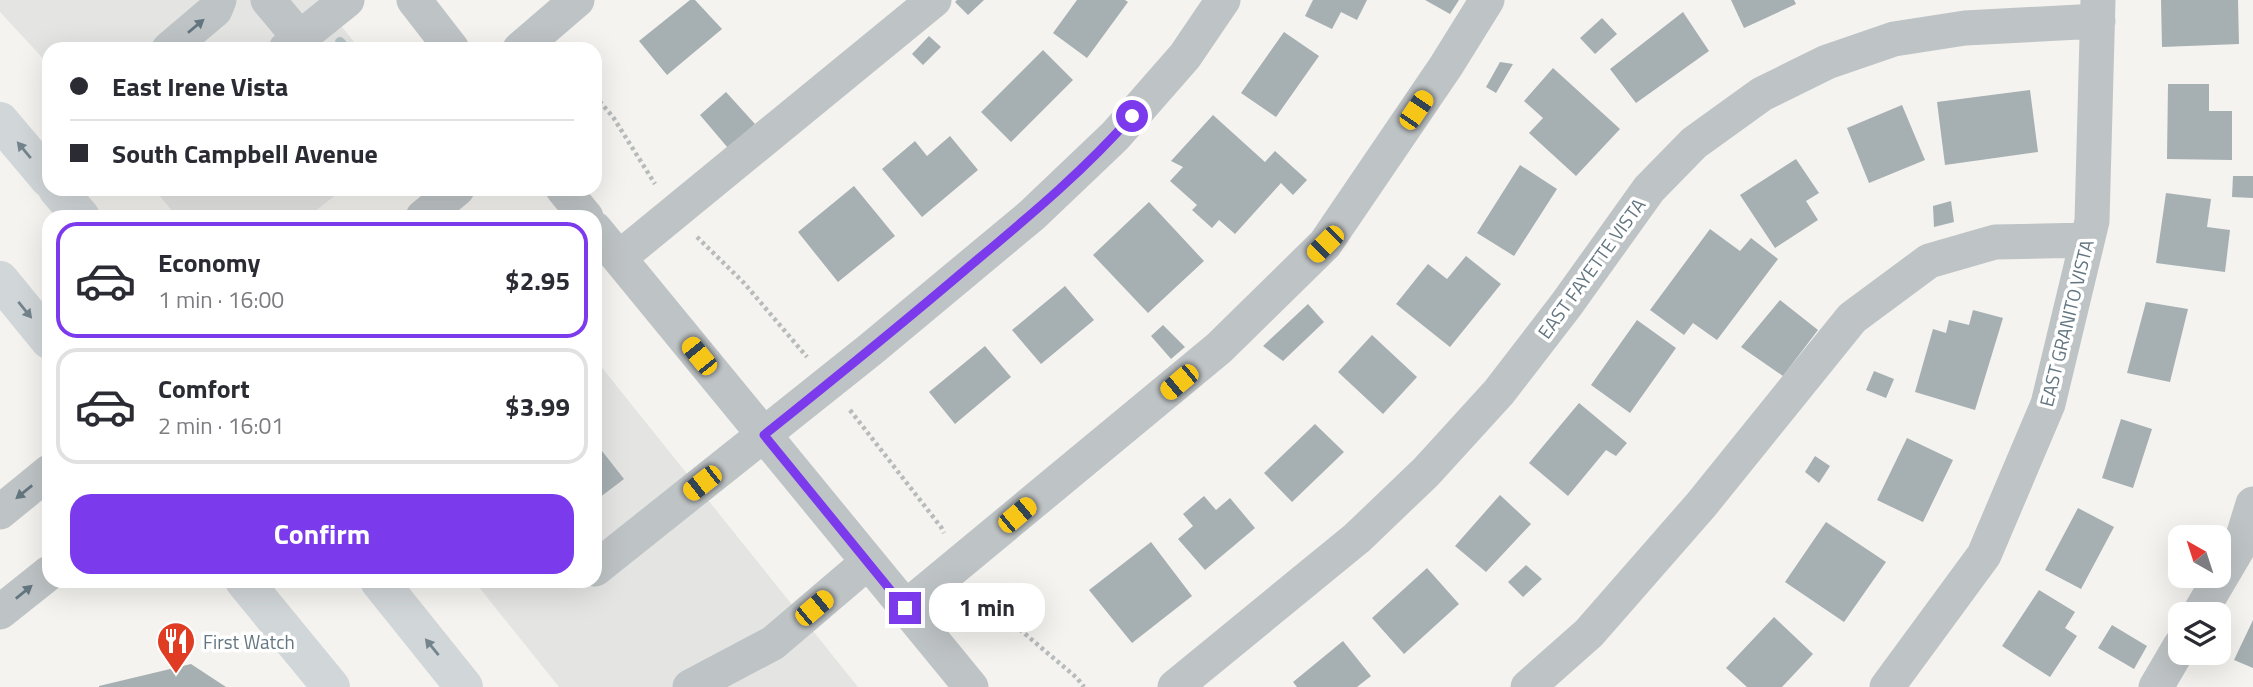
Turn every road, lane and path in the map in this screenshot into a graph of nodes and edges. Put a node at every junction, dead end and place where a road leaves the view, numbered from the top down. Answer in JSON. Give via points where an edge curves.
{"nodes":[{"id":1,"x":219,"y":0,"type":"edge"},
{"id":2,"x":268,"y":0,"type":"edge"},
{"id":3,"x":347,"y":0,"type":"edge"},
{"id":4,"x":414,"y":0,"type":"edge"},
{"id":5,"x":577,"y":0,"type":"edge"},
{"id":6,"x":934,"y":0,"type":"edge"},
{"id":7,"x":1223,"y":0,"type":"edge"},
{"id":8,"x":1487,"y":0,"type":"edge"},
{"id":9,"x":2098,"y":10,"type":"edge"},
{"id":10,"x":177,"y":42,"type":"edge"},
{"id":11,"x":292,"y":42,"type":"edge"},
{"id":12,"x":294,"y":42,"type":"edge"},
{"id":13,"x":447,"y":42,"type":"edge"},
{"id":14,"x":528,"y":42,"type":"edge"},
{"id":15,"x":0,"y":121,"type":"edge"},
{"id":16,"x":42,"y":171,"type":"edge"},
{"id":17,"x":64,"y":196,"type":"edge"},
{"id":18,"x":448,"y":196,"type":"edge"},
{"id":19,"x":569,"y":196,"type":"edge"},
{"id":20,"x":75,"y":210,"type":"edge"},
{"id":21,"x":432,"y":210,"type":"edge"},
{"id":22,"x":580,"y":210,"type":"edge"},
{"id":23,"x":602,"y":237,"type":"edge"},
{"id":24,"x":2087,"y":240,"type":"junction"},
{"id":25,"x":619,"y":258,"type":"junction"},
{"id":26,"x":0,"y":280,"type":"edge"},
{"id":27,"x":42,"y":331,"type":"edge"},
{"id":28,"x":764,"y":435,"type":"junction"},
{"id":29,"x":42,"y":478,"type":"edge"},
{"id":30,"x":2253,"y":504,"type":"edge"},
{"id":31,"x":0,"y":512,"type":"edge"},
{"id":32,"x":868,"y":562,"type":"junction"},
{"id":33,"x":602,"y":563,"type":"edge"},
{"id":34,"x":42,"y":579,"type":"edge"},
{"id":35,"x":250,"y":588,"type":"edge"},
{"id":36,"x":385,"y":588,"type":"edge"},
{"id":37,"x":2206,"y":602,"type":"edge"},
{"id":38,"x":905,"y":608,"type":"junction"},
{"id":39,"x":0,"y":612,"type":"edge"},
{"id":40,"x":2169,"y":665,"type":"edge"},
{"id":41,"x":331,"y":687,"type":"edge"},
{"id":42,"x":464,"y":687,"type":"edge"},
{"id":43,"x":690,"y":687,"type":"edge"},
{"id":44,"x":971,"y":687,"type":"edge"},
{"id":45,"x":1175,"y":687,"type":"edge"},
{"id":46,"x":1528,"y":687,"type":"edge"},
{"id":47,"x":1887,"y":687,"type":"edge"},
{"id":48,"x":2157,"y":687,"type":"edge"}],
"edges":[{"from":10,"to":1,"type":"street","one_way":true,"via":[[215,10]]},
{"from":2,"to":11,"type":"street"},
{"from":3,"to":12,"type":"street"},
{"from":4,"to":13,"type":"street"},
{"from":5,"to":14,"type":"street"},
{"from":6,"to":25,"type":"street"},
{"from":7,"to":28,"type":"street","via":[[1185,56],[1115,136],[1032,215]]},
{"from":8,"to":38,"type":"street","via":[[1325,244],[1219,348]]},
{"from":9,"to":24,"type":"street","name":"EAST GRANITO VISTA","via":[[2092,220]]},
{"from":9,"to":45,"type":"street","name":"EAST FAYETTE VISTA","via":[[1894,39],[1827,62],[1762,94],[1694,143],[1649,189],[1499,392],[1426,472],[1357,538]]},
{"from":16,"to":15,"type":"main road","one_way":true},
{"from":17,"to":20,"type":"main road"},
{"from":18,"to":21,"type":"street"},
{"from":19,"to":22,"type":"street"},
{"from":23,"to":25,"type":"street"},
{"from":24,"to":46,"type":"street","via":[[1995,242],[1929,261],[1852,318],[1589,633]]},
{"from":24,"to":47,"type":"street","name":"EAST GRANITO VISTA","via":[[2048,404],[1984,555]]},
{"from":25,"to":28,"type":"street"},
{"from":26,"to":27,"type":"main road","one_way":true},
{"from":28,"to":32,"type":"street"},
{"from":28,"to":33,"type":"street"},
{"from":29,"to":31,"type":"street","one_way":true},
{"from":30,"to":37,"type":"street","via":[[2241,543]]},
{"from":32,"to":38,"type":"street"},
{"from":32,"to":43,"type":"street","via":[[773,643]]},
{"from":39,"to":34,"type":"street","one_way":true},
{"from":35,"to":41,"type":"main road"},
{"from":42,"to":36,"type":"main road","one_way":true},
{"from":38,"to":44,"type":"street"},
{"from":40,"to":48,"type":"street"}]}
